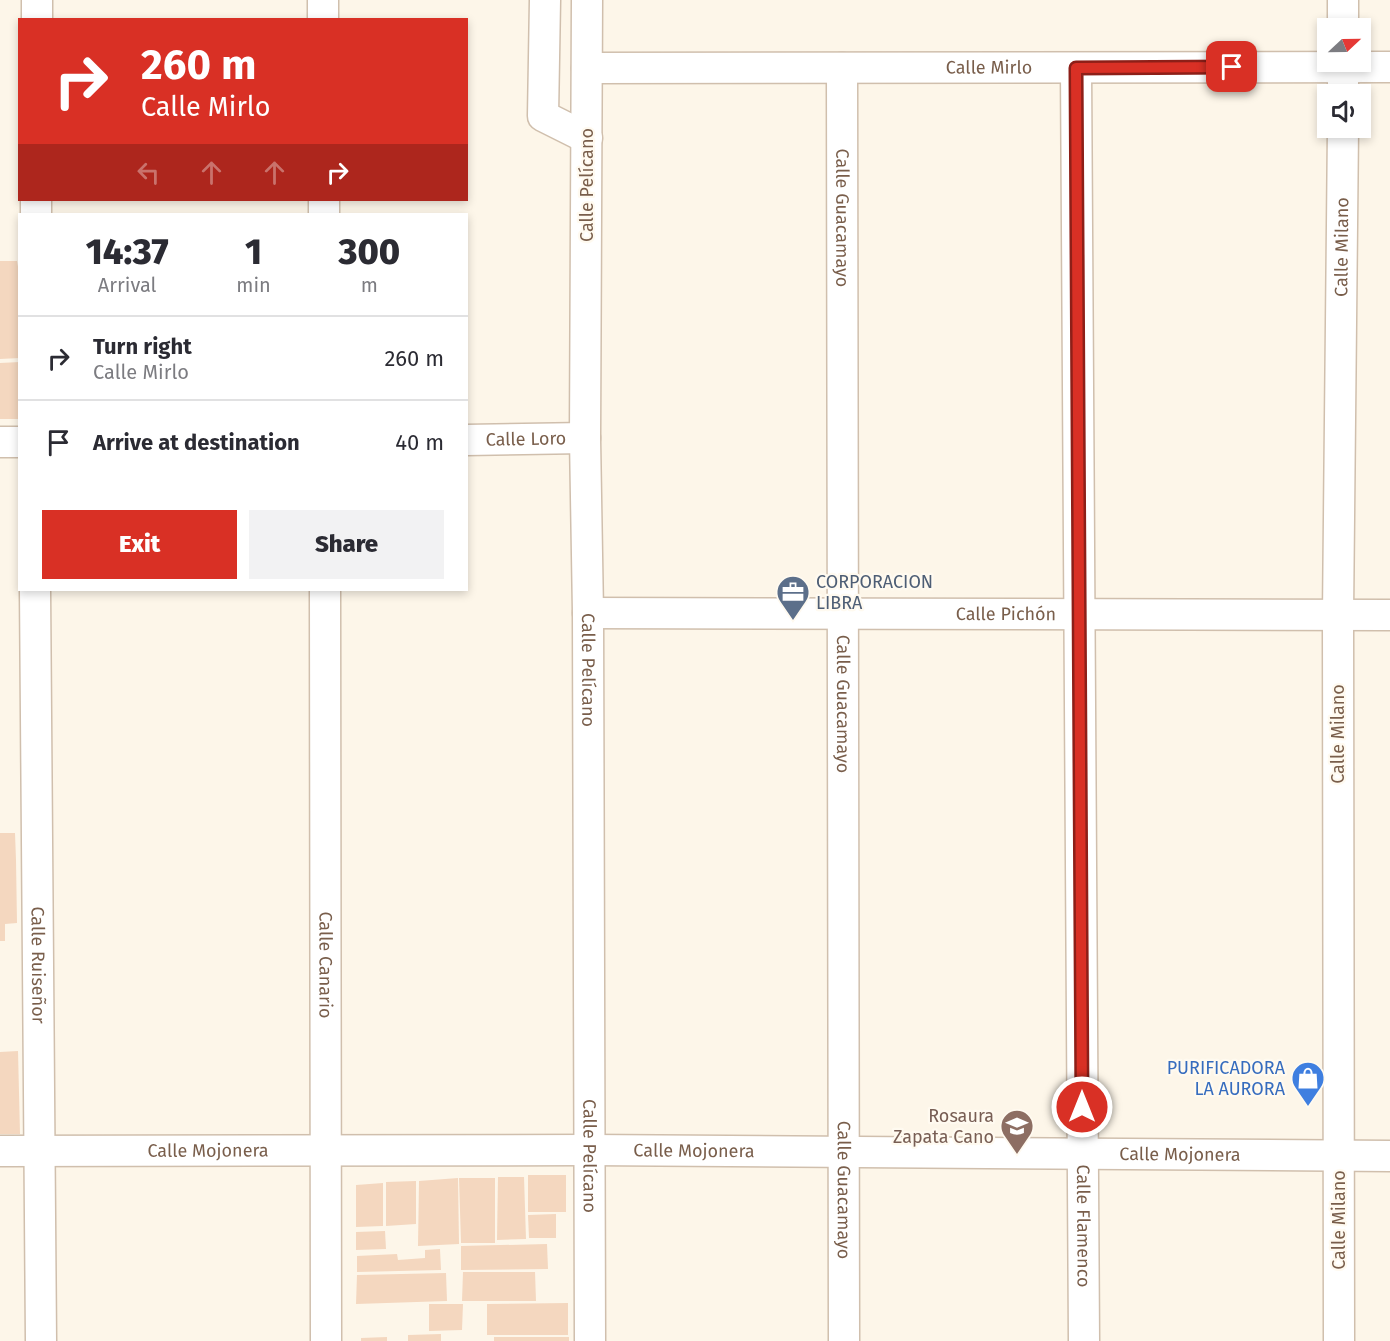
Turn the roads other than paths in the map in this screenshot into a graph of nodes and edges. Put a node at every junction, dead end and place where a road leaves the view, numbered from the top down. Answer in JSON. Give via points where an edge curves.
{"nodes":[{"id":1,"x":37,"y":0,"type":"edge"},
{"id":2,"x":323,"y":0,"type":"edge"},
{"id":3,"x":545,"y":0,"type":"edge"},
{"id":4,"x":587,"y":0,"type":"edge"},
{"id":5,"x":1343,"y":0,"type":"edge"},
{"id":6,"x":37,"y":18,"type":"edge"},
{"id":7,"x":323,"y":18,"type":"edge"},
{"id":8,"x":1343,"y":18,"type":"edge"},
{"id":9,"x":1390,"y":67,"type":"edge"},
{"id":10,"x":587,"y":68,"type":"junction"},
{"id":11,"x":842,"y":68,"type":"junction"},
{"id":12,"x":1076,"y":68,"type":"junction"},
{"id":13,"x":1343,"y":74,"type":"edge"},
{"id":14,"x":587,"y":138,"type":"junction"},
{"id":15,"x":1343,"y":138,"type":"edge"},
{"id":16,"x":585,"y":438,"type":"junction"},
{"id":17,"x":468,"y":440,"type":"edge"},
{"id":18,"x":0,"y":442,"type":"edge"},
{"id":19,"x":18,"y":442,"type":"edge"},
{"id":20,"x":35,"y":591,"type":"edge"},
{"id":21,"x":326,"y":591,"type":"edge"},
{"id":22,"x":588,"y":613,"type":"junction"},
{"id":23,"x":843,"y":614,"type":"junction"},
{"id":24,"x":1079,"y":614,"type":"junction"},
{"id":25,"x":1338,"y":615,"type":"junction"},
{"id":26,"x":1390,"y":615,"type":"edge"},
{"id":27,"x":589,"y":1150,"type":"junction"},
{"id":28,"x":0,"y":1151,"type":"edge"},
{"id":29,"x":39,"y":1151,"type":"junction"},
{"id":30,"x":325,"y":1151,"type":"junction"},
{"id":31,"x":844,"y":1152,"type":"junction"},
{"id":32,"x":1082,"y":1154,"type":"junction"},
{"id":33,"x":1339,"y":1156,"type":"junction"},
{"id":34,"x":1390,"y":1156,"type":"edge"},
{"id":35,"x":41,"y":1341,"type":"edge"},
{"id":36,"x":326,"y":1341,"type":"edge"},
{"id":37,"x":590,"y":1341,"type":"edge"},
{"id":38,"x":844,"y":1341,"type":"edge"},
{"id":39,"x":1084,"y":1341,"type":"edge"},
{"id":40,"x":1339,"y":1341,"type":"edge"}],
"edges":[{"from":1,"to":6,"type":"street"},
{"from":2,"to":7,"type":"street"},
{"from":3,"to":14,"type":"street","via":[[543,116]]},
{"from":4,"to":10,"type":"street","name":"Calle Pelícano"},
{"from":5,"to":8,"type":"street"},
{"from":9,"to":13,"type":"street","name":"Calle Mirlo"},
{"from":10,"to":11,"type":"street","name":"Calle Mirlo"},
{"from":10,"to":14,"type":"street","name":"Calle Pelícano"},
{"from":11,"to":12,"type":"street","name":"Calle Mirlo"},
{"from":11,"to":23,"type":"street","name":"Calle Guacamayo"},
{"from":12,"to":13,"type":"street","name":"Calle Mirlo"},
{"from":12,"to":24,"type":"street","name":"Calle Flamenco"},
{"from":14,"to":16,"type":"street","name":"Calle Pelícano"},
{"from":15,"to":25,"type":"street","name":"Calle Milano"},
{"from":16,"to":17,"type":"street","name":"Calle Loro"},
{"from":16,"to":22,"type":"street","name":"Calle Pelícano"},
{"from":18,"to":19,"type":"street"},
{"from":20,"to":29,"type":"street","name":"Calle Ruiseñor"},
{"from":21,"to":30,"type":"street","name":"Calle Canario"},
{"from":22,"to":23,"type":"street","name":"Calle Pichón"},
{"from":22,"to":27,"type":"street","name":"Calle Pelícano"},
{"from":23,"to":24,"type":"street","name":"Calle Pichón"},
{"from":23,"to":31,"type":"street","name":"Calle Guacamayo"},
{"from":24,"to":25,"type":"street","name":"Calle Pichón"},
{"from":24,"to":32,"type":"street","name":"Calle Flamenco"},
{"from":25,"to":26,"type":"street","name":"Calle Pichón"},
{"from":25,"to":33,"type":"street","name":"Calle Milano"},
{"from":27,"to":30,"type":"street","name":"Calle Mojonera"},
{"from":27,"to":31,"type":"street","name":"Calle Mojonera"},
{"from":27,"to":37,"type":"street","name":"Calle Pelícano"},
{"from":28,"to":29,"type":"street","name":"Calle Mojonera"},
{"from":29,"to":30,"type":"street","name":"Calle Mojonera"},
{"from":29,"to":35,"type":"street","name":"Calle Ruiseñor"},
{"from":30,"to":36,"type":"street","name":"Calle Canario"},
{"from":31,"to":32,"type":"street","name":"Calle Mojonera"},
{"from":31,"to":38,"type":"street","name":"Calle Guacamayo"},
{"from":32,"to":33,"type":"street","name":"Calle Mojonera"},
{"from":32,"to":39,"type":"street","name":"Calle Flamenco"},
{"from":33,"to":34,"type":"street","name":"Calle Mojonera"},
{"from":33,"to":40,"type":"street","name":"Calle Milano"}]}
